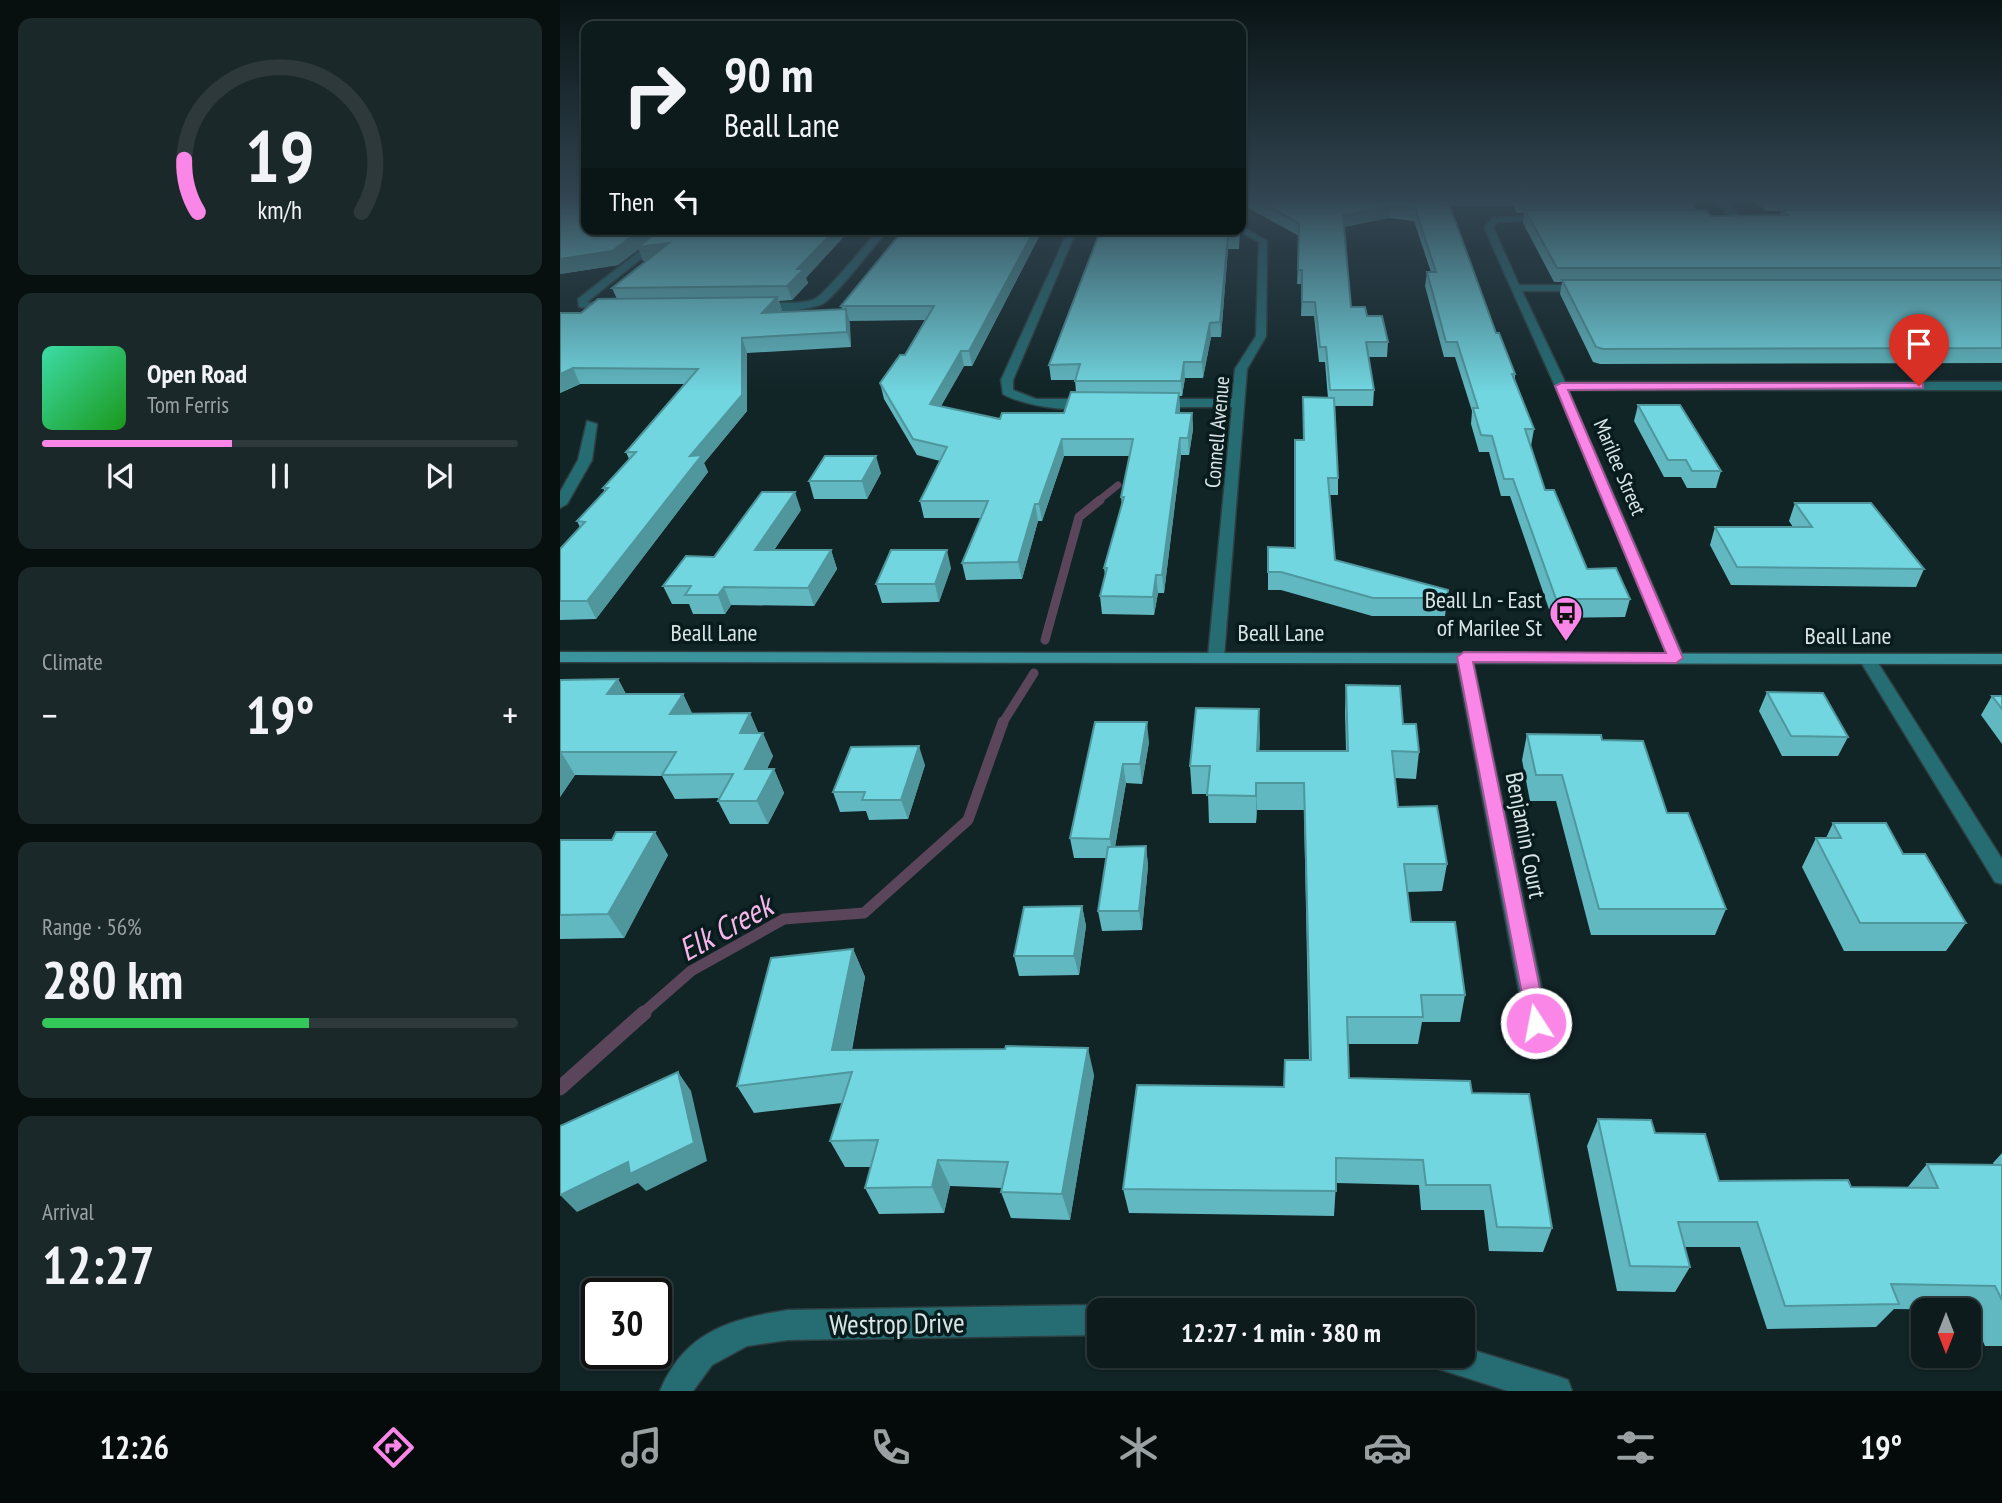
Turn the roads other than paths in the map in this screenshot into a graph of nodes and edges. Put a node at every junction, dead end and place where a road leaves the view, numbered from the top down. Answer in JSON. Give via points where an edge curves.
{"nodes":[{"id":1,"x":630,"y":263,"type":"edge"},
{"id":2,"x":855,"y":263,"type":"edge"},
{"id":3,"x":1058,"y":263,"type":"edge"},
{"id":4,"x":1264,"y":263,"type":"edge"},
{"id":5,"x":1504,"y":263,"type":"edge"},
{"id":6,"x":1516,"y":288,"type":"junction"},
{"id":7,"x":1599,"y":288,"type":"edge"},
{"id":8,"x":630,"y":308,"type":"edge"},
{"id":9,"x":748,"y":308,"type":"edge"},
{"id":10,"x":1561,"y":386,"type":"junction"},
{"id":11,"x":2002,"y":386,"type":"edge"},
{"id":12,"x":1107,"y":403,"type":"edge"},
{"id":13,"x":1147,"y":403,"type":"edge"},
{"id":14,"x":1239,"y":403,"type":"junction"},
{"id":15,"x":591,"y":424,"type":"dead end"},
{"id":16,"x":560,"y":504,"type":"edge"},
{"id":17,"x":560,"y":657,"type":"edge"},
{"id":18,"x":1216,"y":657,"type":"junction"},
{"id":19,"x":1464,"y":657,"type":"junction"},
{"id":20,"x":1676,"y":658,"type":"junction"},
{"id":21,"x":1867,"y":659,"type":"junction"},
{"id":22,"x":2002,"y":659,"type":"edge"},
{"id":23,"x":2002,"y":876,"type":"edge"},
{"id":24,"x":1536,"y":1023,"type":"dead end"},
{"id":25,"x":1087,"y":1320,"type":"edge"},
{"id":26,"x":1473,"y":1368,"type":"edge"},
{"id":27,"x":1511,"y":1384,"type":"edge"},
{"id":28,"x":675,"y":1391,"type":"edge"},
{"id":29,"x":1557,"y":1391,"type":"edge"}],
"edges":[{"from":1,"to":8,"type":"street","via":[[582,301],[583,305]]},
{"from":2,"to":9,"type":"street","via":[[828,295],[806,306]]},
{"from":3,"to":12,"type":"street","via":[[1007,380],[1007,391],[1030,401]]},
{"from":4,"to":14,"type":"street","name":"Connell Avenue","via":[[1261,336],[1241,369]]},
{"from":5,"to":6,"type":"street","name":"Marilee Street"},
{"from":6,"to":7,"type":"street"},
{"from":6,"to":10,"type":"street","name":"Marilee Street"},
{"from":10,"to":11,"type":"street"},
{"from":10,"to":20,"type":"street","name":"Marilee Street"},
{"from":13,"to":14,"type":"street"},
{"from":14,"to":18,"type":"street","name":"Connell Avenue"},
{"from":15,"to":16,"type":"street","via":[[585,460]]},
{"from":17,"to":18,"type":"street","name":"Beall Lane"},
{"from":18,"to":19,"type":"street","name":"Beall Lane"},
{"from":19,"to":20,"type":"street","name":"Beall Lane"},
{"from":19,"to":24,"type":"street","name":"Benjamin Court"},
{"from":20,"to":21,"type":"street","name":"Beall Lane"},
{"from":21,"to":22,"type":"street","name":"Beall Lane"},
{"from":21,"to":23,"type":"street"},
{"from":25,"to":28,"type":"street","name":"Westrop Drive","via":[[788,1325],[744,1332],[701,1354]]},
{"from":26,"to":27,"type":"street"},
{"from":27,"to":29,"type":"street"}]}
